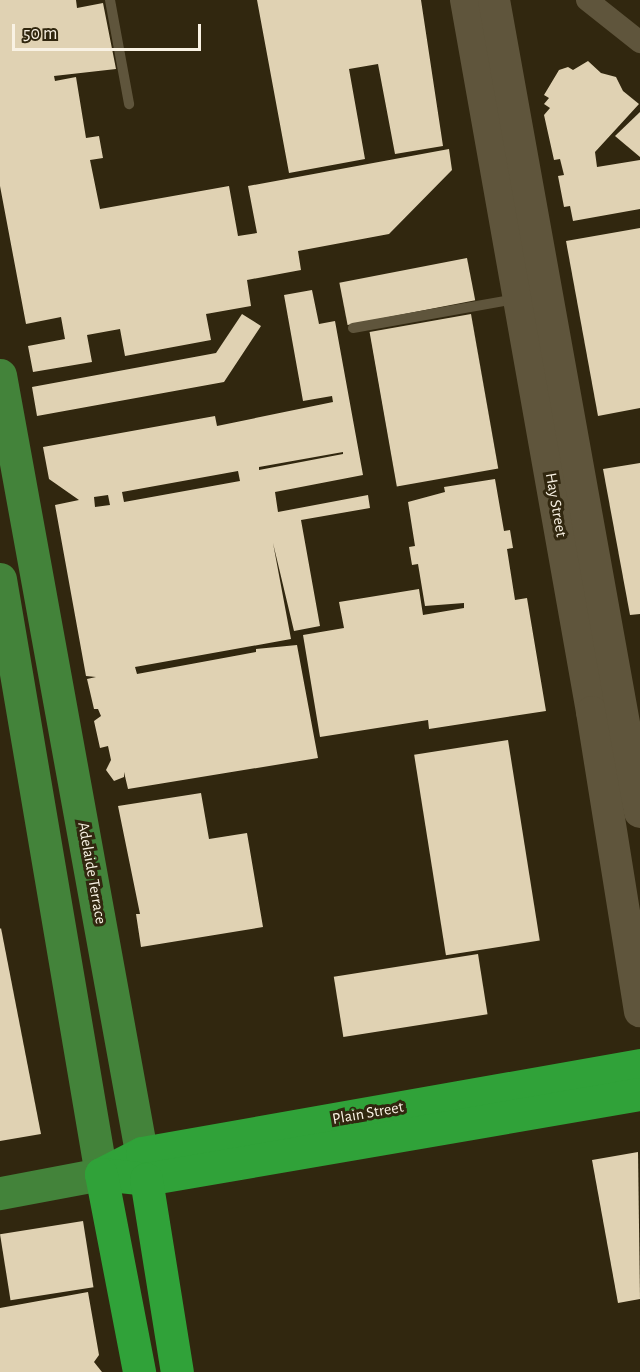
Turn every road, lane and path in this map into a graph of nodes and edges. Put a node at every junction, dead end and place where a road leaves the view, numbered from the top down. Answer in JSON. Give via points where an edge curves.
{"nodes":[{"id":1,"x":110,"y":0,"type":"edge"},
{"id":2,"x":466,"y":0,"type":"edge"},
{"id":3,"x":494,"y":0,"type":"edge"},
{"id":4,"x":587,"y":0,"type":"edge"},
{"id":5,"x":640,"y":42,"type":"edge"},
{"id":6,"x":129,"y":104,"type":"dead end"},
{"id":7,"x":520,"y":298,"type":"junction"},
{"id":8,"x":353,"y":328,"type":"dead end"},
{"id":9,"x":0,"y":375,"type":"edge"},
{"id":10,"x":0,"y":579,"type":"edge"},
{"id":11,"x":640,"y":812,"type":"edge"},
{"id":12,"x":640,"y":1011,"type":"edge"},
{"id":13,"x":640,"y":1065,"type":"edge"},
{"id":14,"x":640,"y":1094,"type":"edge"},
{"id":15,"x":144,"y":1166,"type":"junction"},
{"id":16,"x":101,"y":1174,"type":"junction"},
{"id":17,"x":0,"y":1193,"type":"edge"},
{"id":18,"x":139,"y":1372,"type":"edge"},
{"id":19,"x":177,"y":1372,"type":"edge"}],
"edges":[{"from":1,"to":6,"type":"lane"},
{"from":2,"to":7,"type":"main road","name":"Hay Street"},
{"from":3,"to":11,"type":"main road","name":"Hay Street"},
{"from":4,"to":5,"type":"street"},
{"from":7,"to":8,"type":"lane"},
{"from":7,"to":12,"type":"main road","name":"Hay Street"},
{"from":9,"to":15,"type":"main road","name":"Adelaide Terrace"},
{"from":10,"to":16,"type":"main road"},
{"from":13,"to":15,"type":"highway","name":"Plain Street"},
{"from":14,"to":15,"type":"highway","name":"Plain Street"},
{"from":15,"to":16,"type":"highway","name":"Plain Street"},
{"from":15,"to":19,"type":"highway","name":"Adelaide Terrace"},
{"from":16,"to":17,"type":"main road","name":"Plain Street"},
{"from":16,"to":18,"type":"highway"}]}
